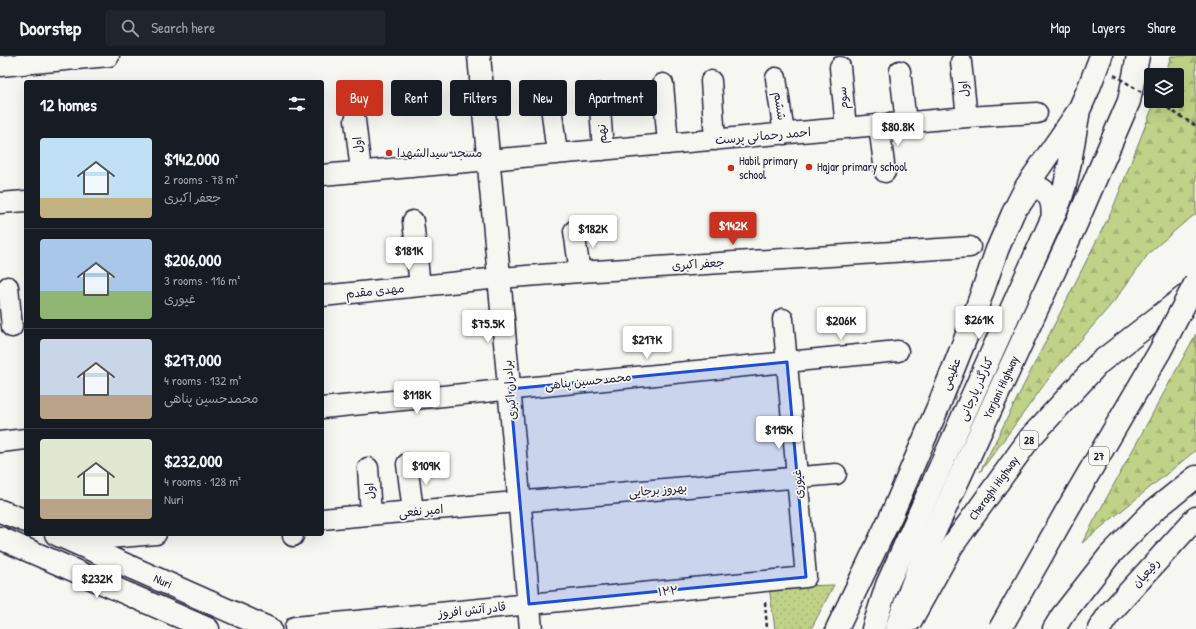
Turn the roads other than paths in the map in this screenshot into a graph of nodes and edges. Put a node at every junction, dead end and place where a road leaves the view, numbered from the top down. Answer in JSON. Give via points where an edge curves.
{"nodes":[{"id":1,"x":109,"y":56,"type":"edge"},
{"id":2,"x":479,"y":56,"type":"edge"},
{"id":3,"x":1101,"y":56,"type":"edge"},
{"id":4,"x":1138,"y":56,"type":"edge"},
{"id":5,"x":73,"y":58,"type":"edge"},
{"id":6,"x":961,"y":62,"type":"dead end"},
{"id":7,"x":5,"y":63,"type":"edge"},
{"id":8,"x":840,"y":67,"type":"dead end"},
{"id":9,"x":900,"y":71,"type":"dead end"},
{"id":10,"x":776,"y":78,"type":"dead end"},
{"id":11,"x":711,"y":81,"type":"dead end"},
{"id":12,"x":663,"y":84,"type":"dead end"},
{"id":13,"x":1079,"y":110,"type":"junction"},
{"id":14,"x":1037,"y":113,"type":"dead end"},
{"id":15,"x":552,"y":116,"type":"edge"},
{"id":16,"x":600,"y":116,"type":"edge"},
{"id":17,"x":967,"y":117,"type":"junction"},
{"id":18,"x":355,"y":120,"type":"dead end"},
{"id":19,"x":906,"y":123,"type":"junction"},
{"id":20,"x":879,"y":125,"type":"junction"},
{"id":21,"x":846,"y":128,"type":"junction"},
{"id":22,"x":784,"y":134,"type":"junction"},
{"id":23,"x":715,"y":140,"type":"junction"},
{"id":24,"x":668,"y":144,"type":"junction"},
{"id":25,"x":602,"y":150,"type":"junction"},
{"id":26,"x":557,"y":154,"type":"junction"},
{"id":27,"x":488,"y":160,"type":"junction"},
{"id":28,"x":361,"y":171,"type":"junction"},
{"id":29,"x":885,"y":172,"type":"dead end"},
{"id":30,"x":324,"y":175,"type":"edge"},
{"id":31,"x":24,"y":201,"type":"edge"},
{"id":32,"x":0,"y":203,"type":"edge"},
{"id":33,"x":1014,"y":214,"type":"junction"},
{"id":34,"x":1053,"y":218,"type":"junction"},
{"id":35,"x":413,"y":220,"type":"dead end"},
{"id":36,"x":574,"y":231,"type":"dead end"},
{"id":37,"x":970,"y":247,"type":"dead end"},
{"id":38,"x":580,"y":272,"type":"junction"},
{"id":39,"x":499,"y":278,"type":"junction"},
{"id":40,"x":1196,"y":282,"type":"edge"},
{"id":41,"x":420,"y":286,"type":"junction"},
{"id":42,"x":8,"y":287,"type":"dead end"},
{"id":43,"x":1196,"y":288,"type":"edge"},
{"id":44,"x":324,"y":296,"type":"edge"},
{"id":45,"x":783,"y":319,"type":"dead end"},
{"id":46,"x":13,"y":327,"type":"edge"},
{"id":47,"x":898,"y":351,"type":"dead end"},
{"id":48,"x":787,"y":362,"type":"junction"},
{"id":49,"x":510,"y":389,"type":"junction"},
{"id":50,"x":324,"y":408,"type":"edge"},
{"id":51,"x":24,"y":439,"type":"edge"},
{"id":52,"x":0,"y":442,"type":"edge"},
{"id":53,"x":407,"y":464,"type":"dead end"},
{"id":54,"x":368,"y":468,"type":"dead end"},
{"id":55,"x":836,"y":474,"type":"dead end"},
{"id":56,"x":797,"y":477,"type":"junction"},
{"id":57,"x":1196,"y":477,"type":"edge"},
{"id":58,"x":520,"y":502,"type":"junction"},
{"id":59,"x":0,"y":511,"type":"edge"},
{"id":60,"x":413,"y":511,"type":"junction"},
{"id":61,"x":371,"y":515,"type":"junction"},
{"id":62,"x":1196,"y":518,"type":"edge"},
{"id":63,"x":324,"y":519,"type":"edge"},
{"id":64,"x":24,"y":521,"type":"edge"},
{"id":65,"x":121,"y":536,"type":"edge"},
{"id":66,"x":65,"y":537,"type":"edge"},
{"id":67,"x":0,"y":538,"type":"edge"},
{"id":68,"x":806,"y":577,"type":"joint"},
{"id":69,"x":529,"y":604,"type":"junction"},
{"id":70,"x":235,"y":622,"type":"edge"},
{"id":71,"x":295,"y":627,"type":"dead end"},
{"id":72,"x":837,"y":627,"type":"edge"},
{"id":73,"x":208,"y":629,"type":"edge"},
{"id":74,"x":270,"y":629,"type":"edge"},
{"id":75,"x":531,"y":629,"type":"edge"},
{"id":76,"x":874,"y":629,"type":"edge"},
{"id":77,"x":896,"y":629,"type":"edge"},
{"id":78,"x":906,"y":629,"type":"edge"},
{"id":79,"x":1000,"y":629,"type":"edge"},
{"id":80,"x":1054,"y":629,"type":"edge"},
{"id":81,"x":1099,"y":629,"type":"edge"}],
"edges":[{"from":1,"to":5,"type":"street"},
{"from":2,"to":27,"type":"main road","name":"برادران اکبری"},
{"from":3,"to":13,"type":"main road","name":"کنارگذر یارجانی"},
{"from":4,"to":77,"type":"main road","name":"Yarjani Highway","via":[[1129,101],[1076,224],[921,561]]},
{"from":5,"to":7,"type":"street"},
{"from":6,"to":17,"type":"street","name":"اول"},
{"from":8,"to":21,"type":"street","name":"سوم"},
{"from":9,"to":19,"type":"street"},
{"from":10,"to":22,"type":"street","name":"ششم"},
{"from":11,"to":23,"type":"street"},
{"from":12,"to":24,"type":"street"},
{"from":13,"to":33,"type":"main road","name":"عظیمی","via":[[1026,187]]},
{"from":13,"to":34,"type":"main road","name":"کنارگذر یارجانی","via":[[1065,185]]},
{"from":14,"to":17,"type":"street","name":"احمد رحمانی پرست"},
{"from":15,"to":26,"type":"street"},
{"from":16,"to":25,"type":"street","name":"نهم"},
{"from":17,"to":19,"type":"street","name":"احمد رحمانی پرست"},
{"from":18,"to":28,"type":"street","name":"اول"},
{"from":19,"to":20,"type":"street","name":"احمد رحمانی پرست"},
{"from":20,"to":21,"type":"street","name":"احمد رحمانی پرست"},
{"from":20,"to":29,"type":"street"},
{"from":21,"to":22,"type":"street","name":"احمد رحمانی پرست"},
{"from":22,"to":23,"type":"street","name":"احمد رحمانی پرست"},
{"from":23,"to":24,"type":"street","name":"احمد رحمانی پرست"},
{"from":24,"to":25,"type":"street","name":"احمد رحمانی پرست"},
{"from":25,"to":26,"type":"street","name":"احمد رحمانی پرست"},
{"from":26,"to":27,"type":"street","name":"احمد رحمانی پرست"},
{"from":27,"to":28,"type":"street","name":"احمد رحمانی پرست"},
{"from":27,"to":39,"type":"main road","name":"برادران اکبری"},
{"from":28,"to":30,"type":"street","name":"احمد رحمانی پرست"},
{"from":31,"to":32,"type":"street"},
{"from":33,"to":34,"type":"main road","via":[[1026,195],[1037,188],[1049,197]]},
{"from":33,"to":72,"type":"main road","name":"عظیمی","via":[[996,250],[970,327],[938,407],[892,514]]},
{"from":34,"to":76,"type":"main road","name":"کنارگذر یارجانی","via":[[888,586]]},
{"from":35,"to":41,"type":"street"},
{"from":36,"to":38,"type":"street"},
{"from":37,"to":38,"type":"street","name":"جعفر اکبری"},
{"from":38,"to":39,"type":"street","name":"جعفر اکبری"},
{"from":39,"to":41,"type":"street","name":"مهدی مقدم"},
{"from":39,"to":49,"type":"main road","name":"برادران اکبری"},
{"from":40,"to":79,"type":"main road","number":"27","bridge":true,"via":[[1160,351]]},
{"from":41,"to":44,"type":"street","name":"مهدی مقدم"},
{"from":42,"to":46,"type":"street"},
{"from":43,"to":78,"type":"main road","name":"Cheraghi Highway","number":"28","via":[[1100,363],[1030,438],[952,546]]},
{"from":45,"to":48,"type":"street","name":"غیوری"},
{"from":47,"to":48,"type":"street","name":"محمدحسین پناهی"},
{"from":48,"to":49,"type":"street","name":"محمدحسین پناهی"},
{"from":48,"to":56,"type":"street","name":"غیوری"},
{"from":49,"to":50,"type":"street","name":"محمدحسین پناهی"},
{"from":49,"to":58,"type":"main road","name":"برادران اکبری"},
{"from":51,"to":52,"type":"street"},
{"from":53,"to":60,"type":"street"},
{"from":54,"to":61,"type":"street","name":"اول"},
{"from":55,"to":56,"type":"street","name":"بهروز برجایی"},
{"from":56,"to":58,"type":"street","name":"بهروز برجایی"},
{"from":56,"to":68,"type":"street","name":"غیوری"},
{"from":57,"to":80,"type":"main road","via":[[1152,512],[1109,556]]},
{"from":58,"to":60,"type":"street","name":"امیر نفعی"},
{"from":58,"to":69,"type":"main road","name":"برادران اکبری"},
{"from":59,"to":64,"type":"main road"},
{"from":60,"to":61,"type":"street","name":"امیر نفعی"},
{"from":61,"to":63,"type":"street","name":"امیر نفعی"},
{"from":62,"to":81,"type":"main road","name":"رفیعیان","via":[[1108,614]]},
{"from":65,"to":66,"type":"street"},
{"from":66,"to":70,"type":"main road","name":"Nuri"},
{"from":67,"to":73,"type":"main road"},
{"from":68,"to":69,"type":"street","name":"۱۲۲"},
{"from":69,"to":71,"type":"street","name":"قادر آتش افروز"},
{"from":69,"to":75,"type":"main road","name":"برادران اکبری"},
{"from":70,"to":74,"type":"main road","name":"Nuri"}]}
